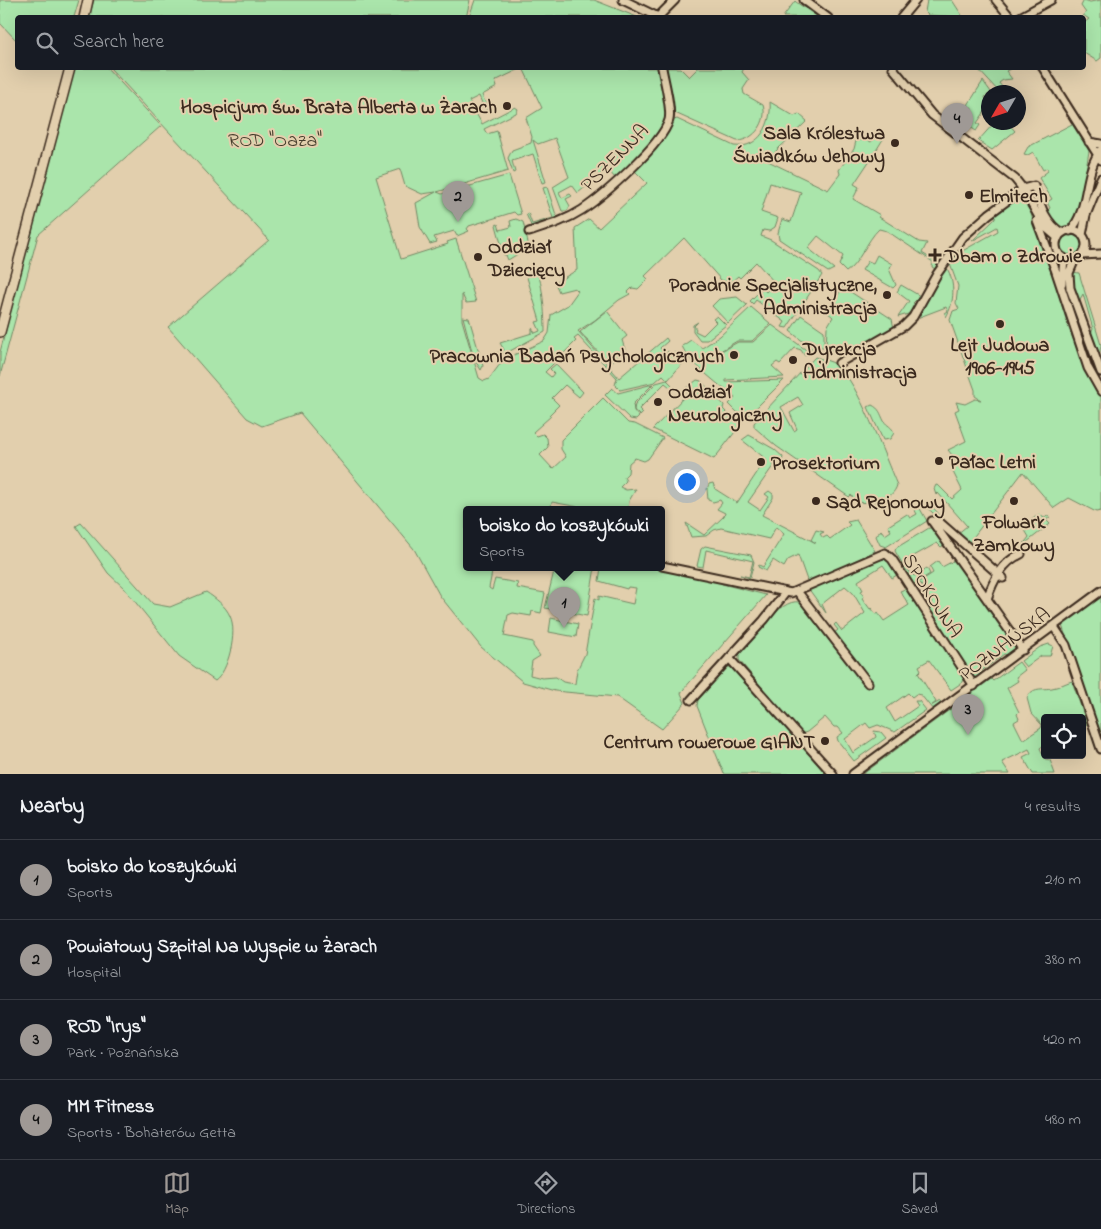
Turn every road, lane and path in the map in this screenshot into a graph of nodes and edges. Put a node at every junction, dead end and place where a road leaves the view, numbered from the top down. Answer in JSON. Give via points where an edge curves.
{"nodes":[{"id":1,"x":88,"y":0,"type":"edge"},
{"id":2,"x":623,"y":0,"type":"edge"},
{"id":3,"x":675,"y":0,"type":"edge"},
{"id":4,"x":804,"y":0,"type":"edge"},
{"id":5,"x":916,"y":0,"type":"edge"},
{"id":6,"x":996,"y":0,"type":"edge"},
{"id":7,"x":1052,"y":0,"type":"edge"},
{"id":8,"x":85,"y":15,"type":"edge"},
{"id":9,"x":654,"y":15,"type":"edge"},
{"id":10,"x":660,"y":15,"type":"edge"},
{"id":11,"x":824,"y":15,"type":"edge"},
{"id":12,"x":904,"y":15,"type":"edge"},
{"id":13,"x":1008,"y":15,"type":"edge"},
{"id":14,"x":1024,"y":15,"type":"edge"},
{"id":15,"x":69,"y":70,"type":"edge"},
{"id":16,"x":662,"y":70,"type":"edge"},
{"id":17,"x":895,"y":70,"type":"edge"},
{"id":18,"x":1045,"y":70,"type":"edge"},
{"id":19,"x":1089,"y":142,"type":"junction"},
{"id":20,"x":1101,"y":144,"type":"edge"},
{"id":21,"x":1100,"y":155,"type":"edge"},
{"id":22,"x":1101,"y":178,"type":"edge"},
{"id":23,"x":1023,"y":189,"type":"junction"},
{"id":24,"x":1033,"y":210,"type":"junction"},
{"id":25,"x":1070,"y":231,"type":"junction"},
{"id":26,"x":529,"y":232,"type":"dead end"},
{"id":27,"x":1082,"y":235,"type":"junction"},
{"id":28,"x":1060,"y":236,"type":"junction"},
{"id":29,"x":1086,"y":245,"type":"junction"},
{"id":30,"x":1097,"y":254,"type":"edge"},
{"id":31,"x":1082,"y":255,"type":"junction"},
{"id":32,"x":1064,"y":258,"type":"junction"},
{"id":33,"x":1075,"y":259,"type":"junction"},
{"id":34,"x":1062,"y":294,"type":"junction"},
{"id":35,"x":0,"y":332,"type":"edge"},
{"id":36,"x":840,"y":364,"type":"dead end"},
{"id":37,"x":1101,"y":372,"type":"edge"},
{"id":38,"x":1101,"y":391,"type":"edge"},
{"id":39,"x":1020,"y":554,"type":"dead end"},
{"id":40,"x":665,"y":567,"type":"edge"},
{"id":41,"x":1001,"y":576,"type":"junction"},
{"id":42,"x":797,"y":591,"type":"junction"},
{"id":43,"x":1101,"y":591,"type":"edge"},
{"id":44,"x":786,"y":592,"type":"junction"},
{"id":45,"x":987,"y":599,"type":"junction"},
{"id":46,"x":1054,"y":626,"type":"junction"},
{"id":47,"x":1023,"y":650,"type":"junction"},
{"id":48,"x":729,"y":658,"type":"junction"},
{"id":49,"x":868,"y":683,"type":"dead end"},
{"id":50,"x":974,"y":686,"type":"junction"},
{"id":51,"x":691,"y":700,"type":"dead end"},
{"id":52,"x":1101,"y":749,"type":"edge"},
{"id":53,"x":833,"y":774,"type":"edge"},
{"id":54,"x":853,"y":774,"type":"edge"}],
"edges":[{"from":1,"to":8,"type":"main road"},
{"from":2,"to":9,"type":"street"},
{"from":3,"to":10,"type":"street"},
{"from":4,"to":11,"type":"street"},
{"from":5,"to":12,"type":"street"},
{"from":6,"to":13,"type":"street"},
{"from":7,"to":14,"type":"street"},
{"from":15,"to":35,"type":"main road"},
{"from":16,"to":26,"type":"street","name":"PSZENNA","via":[[670,117],[651,148],[582,211]]},
{"from":17,"to":23,"type":"street","via":[[932,115],[1008,173]]},
{"from":18,"to":19,"type":"street"},
{"from":19,"to":20,"type":"street"},
{"from":19,"to":21,"type":"street"},
{"from":21,"to":25,"type":"street","via":[[1090,171],[1082,213]]},
{"from":22,"to":27,"type":"street","via":[[1086,215]]},
{"from":23,"to":24,"type":"street"},
{"from":23,"to":28,"type":"street","via":[[1034,186],[1048,220]]},
{"from":23,"to":36,"type":"street","via":[[963,237],[937,274],[913,318]]},
{"from":24,"to":28,"type":"street","via":[[1044,226]]},
{"from":24,"to":34,"type":"street"},
{"from":25,"to":27,"type":"street"},
{"from":25,"to":28,"type":"street"},
{"from":27,"to":29,"type":"street"},
{"from":28,"to":32,"type":"street","via":[[1057,247]]},
{"from":29,"to":30,"type":"street"},
{"from":29,"to":31,"type":"street"},
{"from":30,"to":31,"type":"street"},
{"from":31,"to":33,"type":"street"},
{"from":32,"to":33,"type":"street"},
{"from":32,"to":34,"type":"street"},
{"from":33,"to":37,"type":"street","via":[[1069,273],[1070,288]]},
{"from":34,"to":38,"type":"street","via":[[1088,368]]},
{"from":39,"to":41,"type":"street","via":[[1013,557]]},
{"from":40,"to":44,"type":"street"},
{"from":41,"to":45,"type":"street"},
{"from":41,"to":45,"type":"street","via":[[938,521],[932,522]]},
{"from":42,"to":44,"type":"street"},
{"from":42,"to":49,"type":"street"},
{"from":42,"to":50,"type":"street","name":"SPOKOJNA","via":[[886,553]]},
{"from":43,"to":46,"type":"street","name":"POZNAŃSKA"},
{"from":44,"to":48,"type":"street"},
{"from":45,"to":47,"type":"street"},
{"from":46,"to":47,"type":"street","name":"POZNAŃSKA"},
{"from":46,"to":52,"type":"street","via":[[1066,645]]},
{"from":47,"to":50,"type":"street","name":"POZNAŃSKA"},
{"from":48,"to":51,"type":"street"},
{"from":48,"to":53,"type":"street"},
{"from":50,"to":54,"type":"street","name":"POZNAŃSKA"}]}
